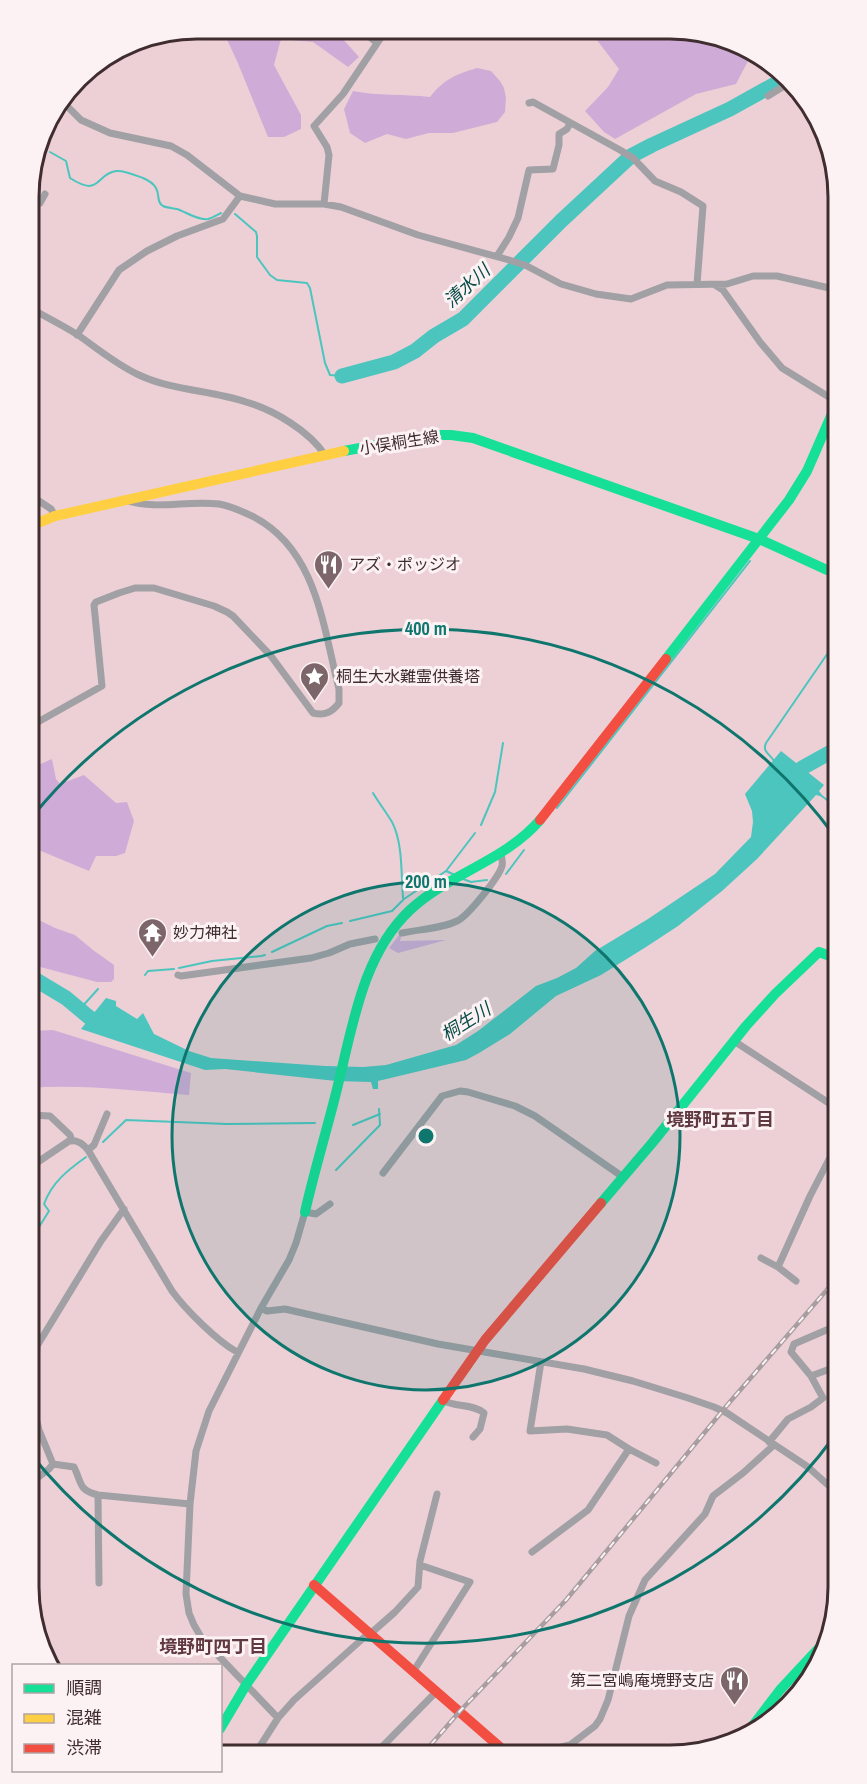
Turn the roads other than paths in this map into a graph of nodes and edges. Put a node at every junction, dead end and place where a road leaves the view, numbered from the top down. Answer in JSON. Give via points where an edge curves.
{"nodes":[{"id":1,"x":372,"y":39,"type":"edge"},
{"id":2,"x":380,"y":39,"type":"edge"},
{"id":3,"x":377,"y":43,"type":"junction"},
{"id":4,"x":783,"y":87,"type":"edge"},
{"id":5,"x":768,"y":96,"type":"dead end"},
{"id":6,"x":529,"y":103,"type":"dead end"},
{"id":7,"x":68,"y":107,"type":"edge"},
{"id":8,"x":570,"y":123,"type":"junction"},
{"id":9,"x":45,"y":194,"type":"dead end"},
{"id":10,"x":240,"y":196,"type":"junction"},
{"id":11,"x":39,"y":203,"type":"edge"},
{"id":12,"x":324,"y":204,"type":"junction"},
{"id":13,"x":497,"y":256,"type":"junction"},
{"id":14,"x":697,"y":284,"type":"junction"},
{"id":15,"x":713,"y":284,"type":"junction"},
{"id":16,"x":828,"y":289,"type":"edge"},
{"id":17,"x":39,"y":313,"type":"edge"},
{"id":18,"x":77,"y":335,"type":"junction"},
{"id":19,"x":828,"y":395,"type":"edge"},
{"id":20,"x":828,"y":423,"type":"edge"},
{"id":21,"x":325,"y":455,"type":"junction"},
{"id":22,"x":39,"y":501,"type":"edge"},
{"id":23,"x":128,"y":501,"type":"junction"},
{"id":24,"x":55,"y":516,"type":"junction"},
{"id":25,"x":39,"y":522,"type":"edge"},
{"id":26,"x":759,"y":538,"type":"junction"},
{"id":27,"x":828,"y":570,"type":"edge"},
{"id":28,"x":39,"y":721,"type":"edge"},
{"id":29,"x":500,"y":852,"type":"junction"},
{"id":30,"x":402,"y":933,"type":"dead end"},
{"id":31,"x":375,"y":939,"type":"dead end"},
{"id":32,"x":828,"y":955,"type":"edge"},
{"id":33,"x":178,"y":975,"type":"dead end"},
{"id":34,"x":734,"y":1041,"type":"junction"},
{"id":35,"x":828,"y":1102,"type":"edge"},
{"id":36,"x":107,"y":1114,"type":"dead end"},
{"id":37,"x":39,"y":1115,"type":"edge"},
{"id":38,"x":72,"y":1140,"type":"junction"},
{"id":39,"x":88,"y":1150,"type":"junction"},
{"id":40,"x":39,"y":1161,"type":"edge"},
{"id":41,"x":828,"y":1161,"type":"edge"},
{"id":42,"x":383,"y":1173,"type":"dead end"},
{"id":43,"x":623,"y":1177,"type":"junction"},
{"id":44,"x":330,"y":1204,"type":"dead end"},
{"id":45,"x":124,"y":1209,"type":"junction"},
{"id":46,"x":305,"y":1212,"type":"junction"},
{"id":47,"x":761,"y":1258,"type":"dead end"},
{"id":48,"x":778,"y":1267,"type":"junction"},
{"id":49,"x":796,"y":1281,"type":"dead end"},
{"id":50,"x":261,"y":1308,"type":"junction"},
{"id":51,"x":828,"y":1329,"type":"edge"},
{"id":52,"x":39,"y":1341,"type":"edge"},
{"id":53,"x":477,"y":1351,"type":"junction"},
{"id":54,"x":237,"y":1352,"type":"junction"},
{"id":55,"x":541,"y":1362,"type":"junction"},
{"id":56,"x":828,"y":1370,"type":"edge"},
{"id":57,"x":811,"y":1376,"type":"junction"},
{"id":58,"x":443,"y":1400,"type":"junction"},
{"id":59,"x":39,"y":1430,"type":"edge"},
{"id":60,"x":473,"y":1437,"type":"dead end"},
{"id":61,"x":771,"y":1444,"type":"junction"},
{"id":62,"x":629,"y":1449,"type":"junction"},
{"id":63,"x":656,"y":1463,"type":"dead end"},
{"id":64,"x":53,"y":1464,"type":"junction"},
{"id":65,"x":39,"y":1477,"type":"edge"},
{"id":66,"x":828,"y":1485,"type":"edge"},
{"id":67,"x":437,"y":1494,"type":"dead end"},
{"id":68,"x":98,"y":1495,"type":"junction"},
{"id":69,"x":190,"y":1504,"type":"junction"},
{"id":70,"x":532,"y":1552,"type":"dead end"},
{"id":71,"x":420,"y":1565,"type":"junction"},
{"id":72,"x":99,"y":1583,"type":"dead end"},
{"id":73,"x":315,"y":1585,"type":"junction"},
{"id":74,"x":369,"y":1633,"type":"junction"},
{"id":75,"x":811,"y":1658,"type":"edge"},
{"id":76,"x":413,"y":1672,"type":"junction"},
{"id":77,"x":246,"y":1685,"type":"junction"},
{"id":78,"x":436,"y":1692,"type":"junction"},
{"id":79,"x":770,"y":1709,"type":"edge"},
{"id":80,"x":278,"y":1718,"type":"junction"},
{"id":81,"x":222,"y":1726,"type":"edge"},
{"id":82,"x":570,"y":1744,"type":"joint"},
{"id":83,"x":261,"y":1745,"type":"edge"},
{"id":84,"x":384,"y":1745,"type":"edge"},
{"id":85,"x":497,"y":1745,"type":"edge"},
{"id":86,"x":566,"y":1745,"type":"edge"}],
"edges":[{"from":1,"to":3,"type":"street"},
{"from":2,"to":3,"type":"street"},
{"from":3,"to":12,"type":"street","via":[[343,94],[314,126],[329,155]]},
{"from":4,"to":5,"type":"street"},
{"from":6,"to":8,"type":"street"},
{"from":7,"to":10,"type":"street","via":[[81,120],[110,133],[171,146]]},
{"from":8,"to":13,"type":"street","via":[[559,134],[554,169],[529,170],[518,218]]},
{"from":8,"to":14,"type":"street","via":[[633,158],[655,181],[703,206]]},
{"from":9,"to":11,"type":"street"},
{"from":10,"to":12,"type":"street","via":[[275,204]]},
{"from":10,"to":18,"type":"street","via":[[223,219],[177,236],[119,270]]},
{"from":12,"to":13,"type":"street"},
{"from":13,"to":14,"type":"street","via":[[561,284],[612,297],[631,298],[668,285]]},
{"from":14,"to":15,"type":"street"},
{"from":15,"to":16,"type":"street","via":[[777,276]]},
{"from":15,"to":19,"type":"street","via":[[723,290],[782,368]]},
{"from":17,"to":18,"type":"street"},
{"from":18,"to":21,"type":"street","via":[[141,376],[179,389],[255,405],[286,420]]},
{"from":20,"to":26,"type":"street","via":[[801,481]]},
{"from":21,"to":23,"type":"street","name":"小俣桐生線"},
{"from":21,"to":26,"type":"street","name":"小俣桐生線","via":[[429,435],[473,438]]},
{"from":22,"to":24,"type":"street"},
{"from":23,"to":24,"type":"street","name":"小俣桐生線"},
{"from":23,"to":28,"type":"street","via":[[150,505],[224,505],[258,519],[279,535],[298,556],[312,584],[339,688],[339,703],[326,714],[313,713],[271,656],[227,612],[154,588],[135,588],[94,605],[102,686]]},
{"from":24,"to":25,"type":"street","name":"小俣桐生線"},
{"from":26,"to":27,"type":"street","name":"小俣桐生線"},
{"from":26,"to":29,"type":"street","via":[[543,817],[521,839]]},
{"from":29,"to":30,"type":"street","via":[[501,868],[463,917],[445,925]]},
{"from":29,"to":46,"type":"street","via":[[409,911],[373,961]]},
{"from":31,"to":33,"type":"street","via":[[311,958]]},
{"from":32,"to":34,"type":"street","via":[[819,952]]},
{"from":34,"to":35,"type":"street"},
{"from":34,"to":43,"type":"street"},
{"from":36,"to":39,"type":"street"},
{"from":37,"to":38,"type":"street","via":[[50,1116]]},
{"from":38,"to":39,"type":"street"},
{"from":38,"to":40,"type":"street"},
{"from":39,"to":45,"type":"street"},
{"from":41,"to":48,"type":"street"},
{"from":42,"to":43,"type":"street","via":[[442,1096],[460,1091],[535,1116]]},
{"from":43,"to":53,"type":"street"},
{"from":44,"to":46,"type":"street","via":[[320,1213]]},
{"from":45,"to":52,"type":"street"},
{"from":45,"to":54,"type":"street","via":[[176,1296]]},
{"from":46,"to":50,"type":"street","via":[[289,1260]]},
{"from":47,"to":48,"type":"street"},
{"from":48,"to":49,"type":"street"},
{"from":50,"to":53,"type":"street","via":[[285,1309]]},
{"from":50,"to":54,"type":"street"},
{"from":51,"to":57,"type":"street","via":[[794,1344],[791,1352]]},
{"from":53,"to":55,"type":"street"},
{"from":53,"to":58,"type":"street"},
{"from":54,"to":69,"type":"street","via":[[209,1411],[196,1451]]},
{"from":55,"to":61,"type":"street","via":[[633,1381],[714,1407]]},
{"from":55,"to":62,"type":"street","via":[[530,1431],[607,1435]]},
{"from":56,"to":57,"type":"street"},
{"from":57,"to":61,"type":"street","via":[[823,1398],[791,1417]]},
{"from":58,"to":60,"type":"street","via":[[484,1413],[480,1429]]},
{"from":58,"to":73,"type":"street"},
{"from":59,"to":64,"type":"street"},
{"from":61,"to":66,"type":"street"},
{"from":61,"to":82,"type":"street","via":[[743,1473],[712,1496],[705,1514],[645,1580],[629,1616],[605,1708],[595,1726]]},
{"from":62,"to":63,"type":"street"},
{"from":62,"to":70,"type":"street","via":[[588,1510]]},
{"from":64,"to":65,"type":"street"},
{"from":64,"to":68,"type":"street","via":[[74,1467],[83,1489]]},
{"from":67,"to":71,"type":"street"},
{"from":68,"to":69,"type":"street"},
{"from":68,"to":72,"type":"street"},
{"from":69,"to":77,"type":"street","via":[[186,1594],[189,1613],[201,1636]]},
{"from":71,"to":74,"type":"street","via":[[414,1593]]},
{"from":71,"to":76,"type":"street","via":[[470,1582]]},
{"from":73,"to":74,"type":"street"},
{"from":73,"to":77,"type":"street"},
{"from":74,"to":76,"type":"street"},
{"from":74,"to":80,"type":"street"},
{"from":75,"to":79,"type":"street"},
{"from":76,"to":78,"type":"street"},
{"from":77,"to":80,"type":"street"},
{"from":77,"to":81,"type":"street"},
{"from":78,"to":84,"type":"street"},
{"from":78,"to":85,"type":"street"},
{"from":80,"to":83,"type":"street"},
{"from":82,"to":86,"type":"street"}]}
